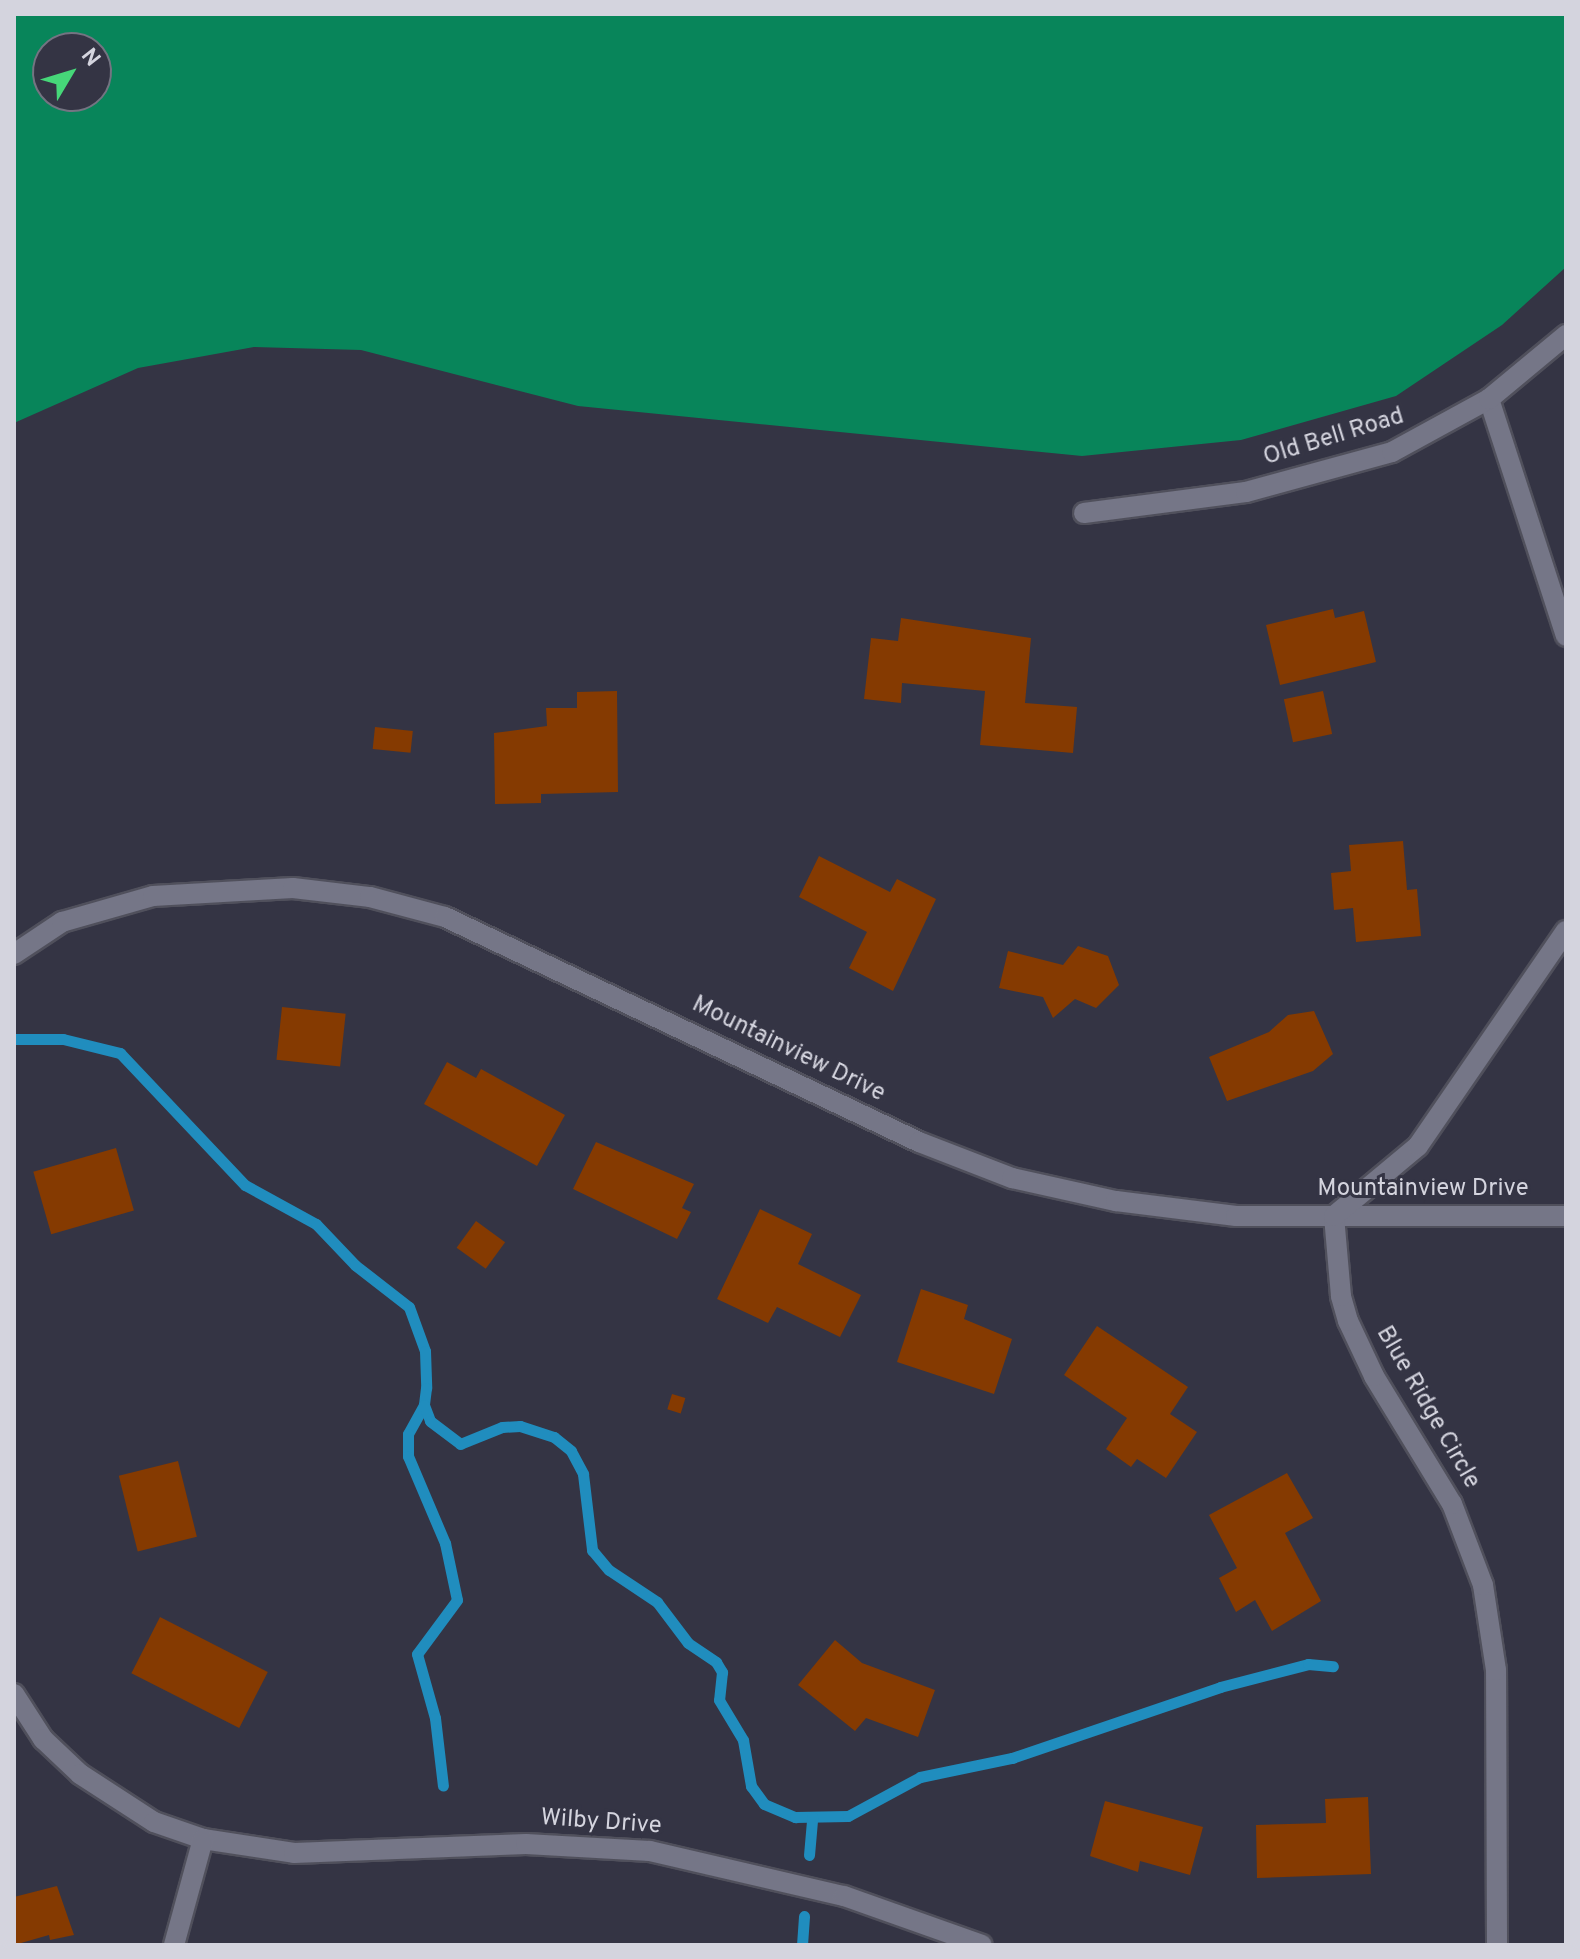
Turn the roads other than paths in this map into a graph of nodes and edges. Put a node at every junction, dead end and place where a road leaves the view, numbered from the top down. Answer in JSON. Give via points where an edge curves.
{"nodes":[{"id":1,"x":1566,"y":335,"type":"edge"},
{"id":2,"x":1489,"y":399,"type":"junction"},
{"id":3,"x":1084,"y":513,"type":"dead end"},
{"id":4,"x":1566,"y":636,"type":"edge"},
{"id":5,"x":1566,"y":931,"type":"edge"},
{"id":6,"x":14,"y":954,"type":"edge"},
{"id":7,"x":1334,"y":1216,"type":"junction"},
{"id":8,"x":1566,"y":1216,"type":"edge"},
{"id":9,"x":14,"y":1694,"type":"edge"},
{"id":10,"x":203,"y":1839,"type":"junction"},
{"id":11,"x":174,"y":1945,"type":"edge"},
{"id":12,"x":982,"y":1945,"type":"edge"},
{"id":13,"x":1497,"y":1945,"type":"edge"}],
"edges":[{"from":1,"to":2,"type":"street","name":"Old Bell Road"},
{"from":2,"to":3,"type":"street","name":"Old Bell Road","via":[[1392,452],[1246,492]]},
{"from":2,"to":4,"type":"street"},
{"from":5,"to":7,"type":"street","via":[[1418,1146]]},
{"from":6,"to":7,"type":"street","name":"Mountainview Drive","via":[[62,922],[153,896],[293,888],[370,897],[445,917],[919,1142],[1012,1178],[1116,1201],[1236,1216]]},
{"from":7,"to":8,"type":"street","name":"Mountainview Drive"},
{"from":7,"to":13,"type":"street","name":"Blue Ridge Circle","via":[[1348,1321],[1374,1376],[1452,1504],[1483,1585],[1496,1670]]},
{"from":9,"to":10,"type":"street","via":[[43,1739],[80,1774],[154,1822]]},
{"from":10,"to":11,"type":"street"},
{"from":10,"to":12,"type":"street","name":"Wilby Drive","via":[[294,1853],[513,1844],[650,1851],[844,1896]]}]}
